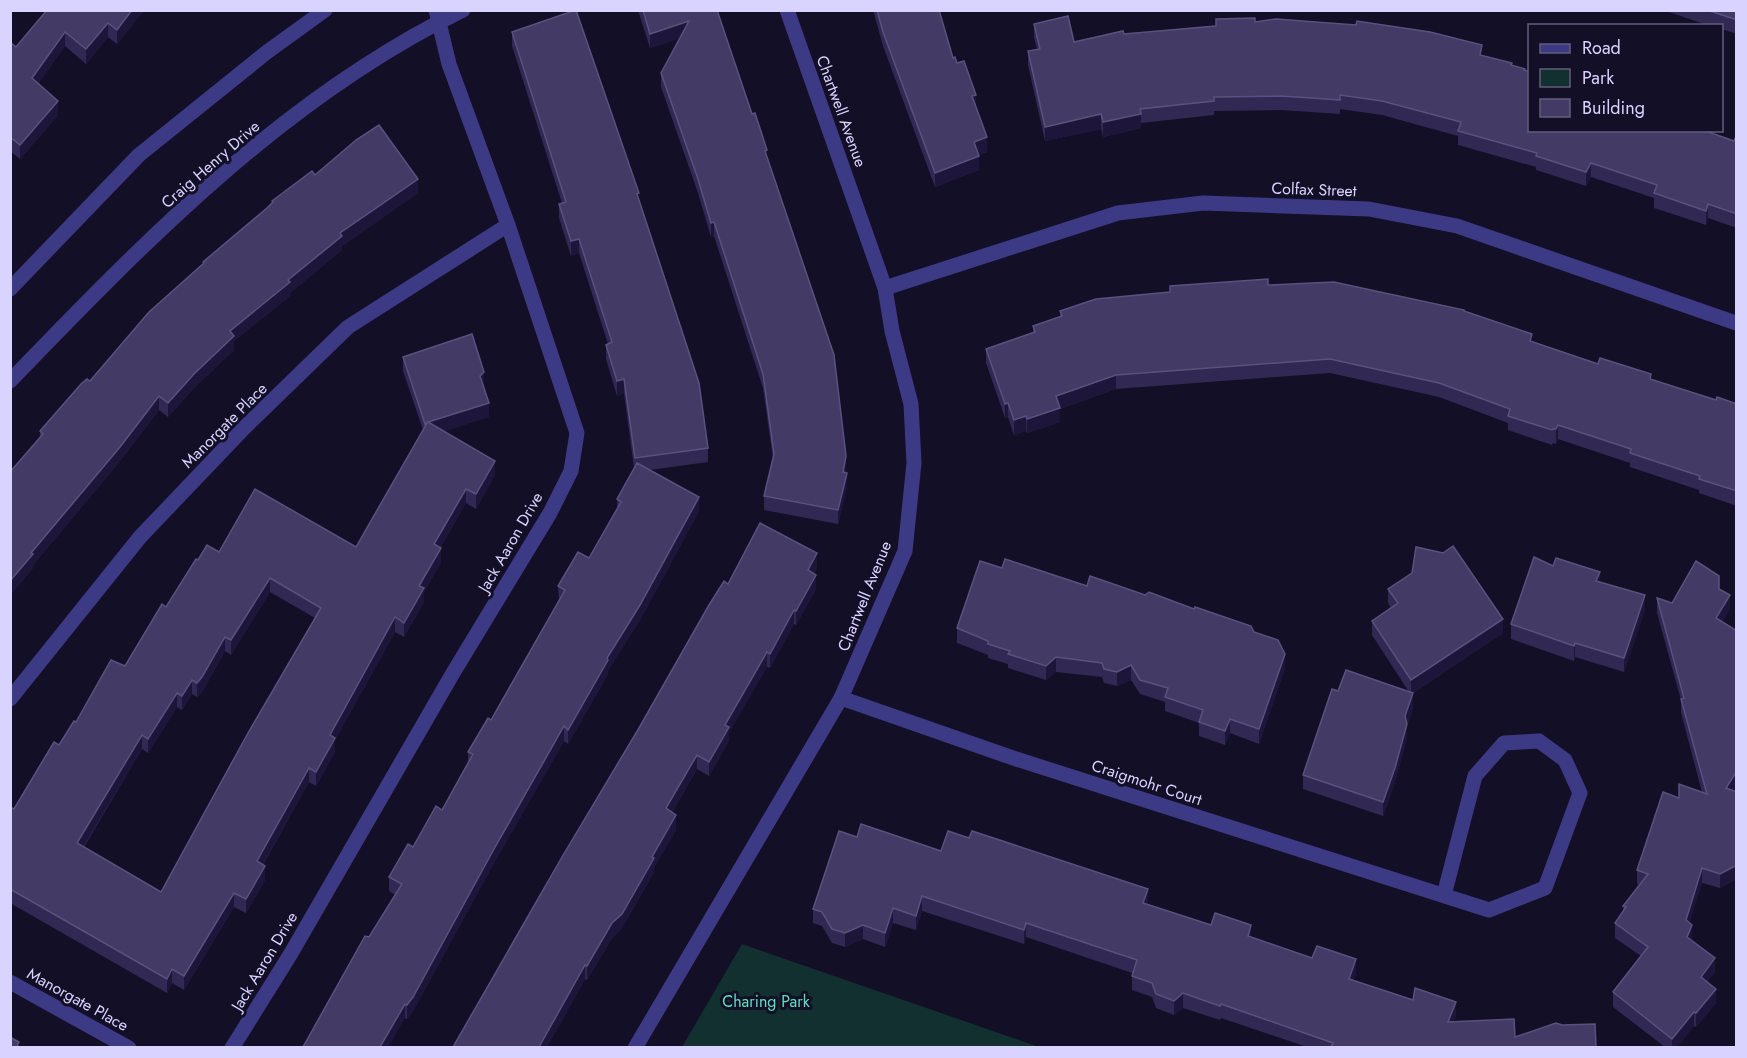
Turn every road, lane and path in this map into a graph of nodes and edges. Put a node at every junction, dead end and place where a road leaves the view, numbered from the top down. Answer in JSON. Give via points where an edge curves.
{"nodes":[{"id":1,"x":325,"y":10,"type":"edge"},
{"id":2,"x":463,"y":10,"type":"edge"},
{"id":3,"x":787,"y":10,"type":"edge"},
{"id":4,"x":437,"y":16,"type":"edge"},
{"id":5,"x":508,"y":225,"type":"junction"},
{"id":6,"x":885,"y":288,"type":"junction"},
{"id":7,"x":10,"y":289,"type":"edge"},
{"id":8,"x":1737,"y":323,"type":"edge"},
{"id":9,"x":10,"y":381,"type":"edge"},
{"id":10,"x":841,"y":698,"type":"junction"},
{"id":11,"x":10,"y":699,"type":"edge"},
{"id":12,"x":1444,"y":895,"type":"junction"},
{"id":13,"x":10,"y":982,"type":"edge"},
{"id":14,"x":129,"y":1047,"type":"edge"},
{"id":15,"x":232,"y":1047,"type":"edge"},
{"id":16,"x":635,"y":1047,"type":"edge"}],
"edges":[{"from":1,"to":7,"type":"street","via":[[139,155]]},
{"from":2,"to":4,"type":"street","name":"Craig Henry Drive"},
{"from":3,"to":6,"type":"street","name":"Chartwell Avenue"},
{"from":4,"to":5,"type":"street","name":"Jack Aaron Drive","via":[[449,64]]},
{"from":4,"to":9,"type":"street","name":"Craig Henry Drive","via":[[358,69],[239,159],[106,281]]},
{"from":5,"to":11,"type":"street","name":"Manorgate Place","via":[[348,327],[140,537]]},
{"from":5,"to":15,"type":"street","name":"Jack Aaron Drive","via":[[577,433],[570,471],[550,513],[290,956]]},
{"from":6,"to":8,"type":"street","name":"Colfax Street","via":[[1118,213],[1203,202],[1369,209],[1457,226]]},
{"from":6,"to":10,"type":"street","name":"Chartwell Avenue","via":[[911,404],[911,496],[905,551]]},
{"from":10,"to":12,"type":"street","name":"Craigmohr Court","via":[[1016,759]]},
{"from":10,"to":16,"type":"street","name":"Chartwell Avenue"},
{"from":12,"to":12,"type":"street","name":"Craigmohr Court","via":[[1490,910],[1545,888],[1580,793],[1565,760],[1539,741],[1504,743],[1475,776]]},
{"from":13,"to":14,"type":"street","name":"Manorgate Place"}]}
